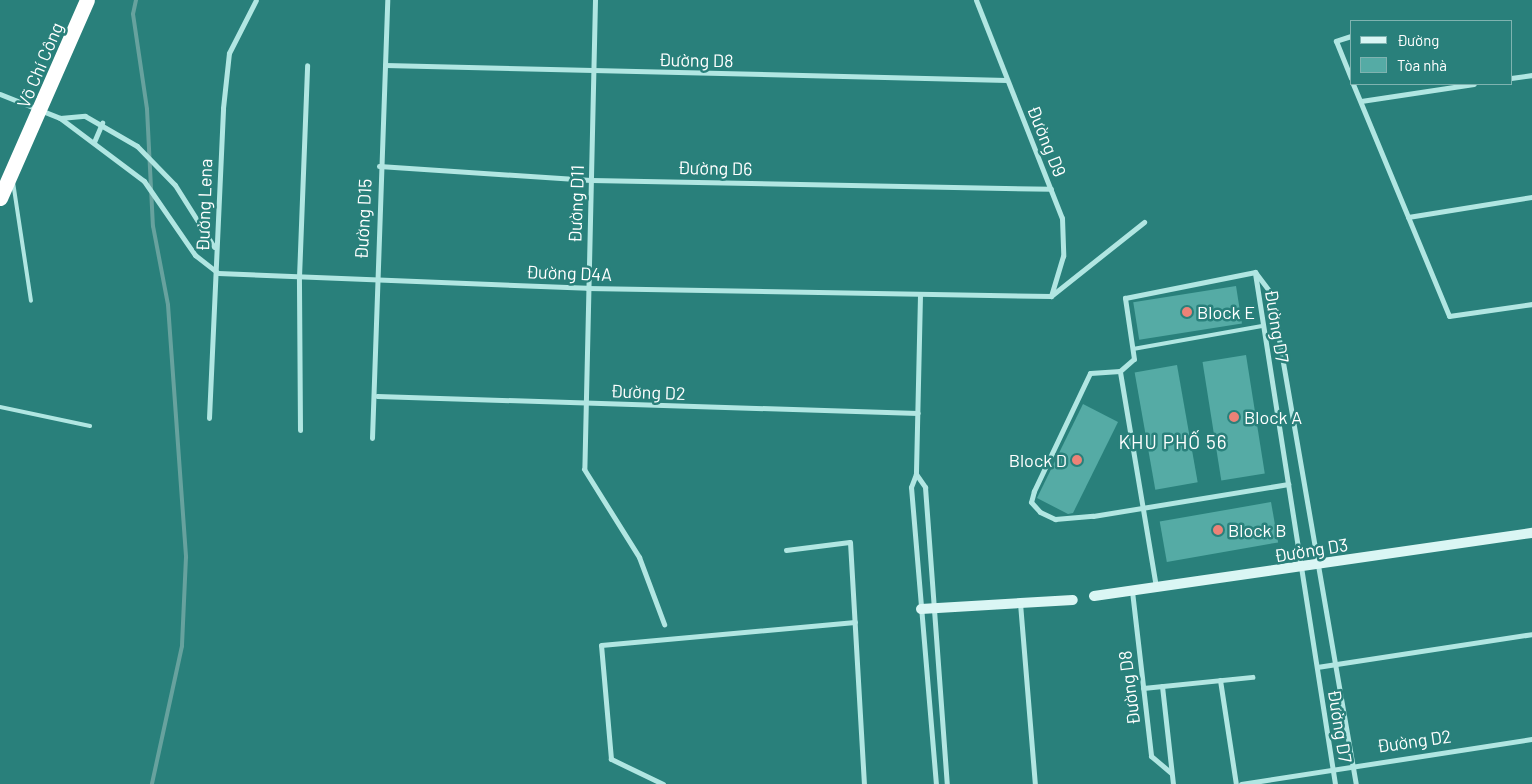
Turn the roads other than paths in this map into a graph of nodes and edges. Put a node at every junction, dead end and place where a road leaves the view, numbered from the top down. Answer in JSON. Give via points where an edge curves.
{"nodes":[{"id":1,"x":256,"y":0,"type":"edge"},
{"id":2,"x":387,"y":0,"type":"edge"},
{"id":3,"x":595,"y":0,"type":"edge"},
{"id":4,"x":976,"y":0,"type":"edge"},
{"id":5,"x":87,"y":1,"type":"edge"},
{"id":6,"x":1350,"y":36,"type":"edge"},
{"id":7,"x":385,"y":64,"type":"junction"},
{"id":8,"x":307,"y":65,"type":"dead end"},
{"id":9,"x":592,"y":72,"type":"junction"},
{"id":10,"x":1532,"y":75,"type":"edge"},
{"id":11,"x":1350,"y":76,"type":"edge"},
{"id":12,"x":1512,"y":78,"type":"edge"},
{"id":13,"x":1007,"y":80,"type":"junction"},
{"id":14,"x":1353,"y":85,"type":"edge"},
{"id":15,"x":1467,"y":85,"type":"edge"},
{"id":16,"x":0,"y":94,"type":"edge"},
{"id":17,"x":1360,"y":101,"type":"junction"},
{"id":18,"x":41,"y":112,"type":"junction"},
{"id":19,"x":60,"y":118,"type":"junction"},
{"id":20,"x":102,"y":123,"type":"junction"},
{"id":21,"x":94,"y":142,"type":"junction"},
{"id":22,"x":379,"y":166,"type":"junction"},
{"id":23,"x":12,"y":175,"type":"junction"},
{"id":24,"x":591,"y":180,"type":"junction"},
{"id":25,"x":1052,"y":188,"type":"junction"},
{"id":26,"x":1532,"y":197,"type":"edge"},
{"id":27,"x":0,"y":198,"type":"edge"},
{"id":28,"x":1408,"y":217,"type":"junction"},
{"id":29,"x":1144,"y":222,"type":"dead end"},
{"id":30,"x":214,"y":248,"type":"junction"},
{"id":31,"x":1255,"y":272,"type":"junction"},
{"id":32,"x":218,"y":273,"type":"junction"},
{"id":33,"x":299,"y":277,"type":"junction"},
{"id":34,"x":374,"y":280,"type":"junction"},
{"id":35,"x":588,"y":288,"type":"junction"},
{"id":36,"x":920,"y":295,"type":"junction"},
{"id":37,"x":1050,"y":296,"type":"junction"},
{"id":38,"x":31,"y":302,"type":"dead end"},
{"id":39,"x":1532,"y":304,"type":"edge"},
{"id":40,"x":1262,"y":326,"type":"junction"},
{"id":41,"x":1133,"y":349,"type":"junction"},
{"id":42,"x":1120,"y":372,"type":"junction"},
{"id":43,"x":377,"y":396,"type":"junction"},
{"id":44,"x":585,"y":404,"type":"junction"},
{"id":45,"x":0,"y":406,"type":"edge"},
{"id":46,"x":918,"y":413,"type":"junction"},
{"id":47,"x":209,"y":418,"type":"dead end"},
{"id":48,"x":90,"y":426,"type":"dead end"},
{"id":49,"x":300,"y":430,"type":"dead end"},
{"id":50,"x":372,"y":438,"type":"dead end"},
{"id":51,"x":916,"y":474,"type":"junction"},
{"id":52,"x":1288,"y":484,"type":"junction"},
{"id":53,"x":1142,"y":508,"type":"junction"},
{"id":54,"x":1532,"y":533,"type":"edge"},
{"id":55,"x":786,"y":550,"type":"dead end"},
{"id":56,"x":1318,"y":565,"type":"junction"},
{"id":57,"x":1301,"y":569,"type":"junction"},
{"id":58,"x":1156,"y":587,"type":"junction"},
{"id":59,"x":1132,"y":591,"type":"junction"},
{"id":60,"x":1094,"y":596,"type":"dead end"},
{"id":61,"x":1073,"y":600,"type":"dead end"},
{"id":62,"x":1020,"y":603,"type":"junction"},
{"id":63,"x":932,"y":608,"type":"junction"},
{"id":64,"x":921,"y":609,"type":"junction"},
{"id":65,"x":855,"y":622,"type":"junction"},
{"id":66,"x":664,"y":624,"type":"dead end"},
{"id":67,"x":1532,"y":634,"type":"edge"},
{"id":68,"x":1337,"y":662,"type":"junction"},
{"id":69,"x":1317,"y":667,"type":"junction"},
{"id":70,"x":1252,"y":677,"type":"dead end"},
{"id":71,"x":1220,"y":680,"type":"junction"},
{"id":72,"x":1162,"y":686,"type":"junction"},
{"id":73,"x":1143,"y":688,"type":"junction"},
{"id":74,"x":1532,"y":739,"type":"edge"},
{"id":75,"x":1352,"y":764,"type":"junction"},
{"id":76,"x":1333,"y":768,"type":"junction"},
{"id":77,"x":1171,"y":773,"type":"junction"},
{"id":78,"x":662,"y":784,"type":"edge"},
{"id":79,"x":864,"y":784,"type":"edge"},
{"id":80,"x":936,"y":784,"type":"edge"},
{"id":81,"x":947,"y":784,"type":"edge"},
{"id":82,"x":1034,"y":784,"type":"edge"},
{"id":83,"x":1173,"y":784,"type":"edge"},
{"id":84,"x":1236,"y":784,"type":"edge"},
{"id":85,"x":1241,"y":784,"type":"edge"},
{"id":86,"x":1335,"y":784,"type":"edge"},
{"id":87,"x":1356,"y":784,"type":"edge"}],
"edges":[{"from":1,"to":30,"type":"street","name":"Đường Lena","via":[[229,53]]},
{"from":2,"to":7,"type":"street","name":"Đường D15"},
{"from":3,"to":9,"type":"street","name":"Đường D11"},
{"from":4,"to":13,"type":"street","name":"Đường D9"},
{"from":5,"to":18,"type":"highway","name":"Võ Chí Công"},
{"from":6,"to":11,"type":"street","via":[[1336,42]]},
{"from":7,"to":9,"type":"street","name":"Đường D8"},
{"from":7,"to":22,"type":"street","name":"Đường D15"},
{"from":8,"to":33,"type":"street"},
{"from":9,"to":13,"type":"street","name":"Đường D8"},
{"from":9,"to":24,"type":"street","name":"Đường D11"},
{"from":10,"to":12,"type":"street"},
{"from":13,"to":25,"type":"street","name":"Đường D9"},
{"from":14,"to":17,"type":"street"},
{"from":15,"to":17,"type":"street"},
{"from":16,"to":18,"type":"street"},
{"from":17,"to":28,"type":"street"},
{"from":18,"to":19,"type":"street"},
{"from":18,"to":23,"type":"highway","name":"Võ Chí Công"},
{"from":19,"to":20,"type":"street","via":[[85,116]]},
{"from":19,"to":21,"type":"street","via":[[76,134]]},
{"from":20,"to":21,"type":"street"},
{"from":20,"to":30,"type":"street","via":[[175,185]]},
{"from":21,"to":32,"type":"street","via":[[144,181],[195,255]]},
{"from":22,"to":24,"type":"street","name":"Đường D6"},
{"from":22,"to":34,"type":"street","name":"Đường D15"},
{"from":23,"to":27,"type":"highway","name":"Võ Chí Công"},
{"from":23,"to":38,"type":"lane"},
{"from":24,"to":25,"type":"street","name":"Đường D6"},
{"from":24,"to":35,"type":"street","name":"Đường D11"},
{"from":25,"to":37,"type":"street","name":"Đường D9","via":[[1062,218],[1063,256]]},
{"from":26,"to":28,"type":"street"},
{"from":28,"to":39,"type":"street","via":[[1449,316]]},
{"from":29,"to":37,"type":"street"},
{"from":30,"to":32,"type":"street","name":"Đường Lena"},
{"from":31,"to":40,"type":"street","name":"Đường D7"},
{"from":31,"to":41,"type":"street","via":[[1125,298]]},
{"from":31,"to":56,"type":"street","name":"Đường D7","via":[[1271,292]]},
{"from":32,"to":33,"type":"street","name":"Đường D4A"},
{"from":32,"to":47,"type":"street","name":"Đường Lena"},
{"from":33,"to":34,"type":"street","name":"Đường D4A"},
{"from":33,"to":49,"type":"street"},
{"from":34,"to":35,"type":"street","name":"Đường D4A"},
{"from":34,"to":43,"type":"street","name":"Đường D15"},
{"from":35,"to":36,"type":"street","name":"Đường D4A"},
{"from":35,"to":44,"type":"street","name":"Đường D11"},
{"from":36,"to":37,"type":"street","name":"Đường D4A"},
{"from":36,"to":46,"type":"street"},
{"from":40,"to":41,"type":"lane"},
{"from":40,"to":52,"type":"street","name":"Đường D7"},
{"from":41,"to":42,"type":"street","via":[[1134,360]]},
{"from":42,"to":53,"type":"street"},
{"from":42,"to":53,"type":"street","via":[[1101,369],[1090,373],[1031,502],[1055,519]]},
{"from":43,"to":44,"type":"street","name":"Đường D2"},
{"from":43,"to":50,"type":"street","name":"Đường D15"},
{"from":44,"to":46,"type":"street","name":"Đường D2"},
{"from":44,"to":66,"type":"street","name":"Đường D11","via":[[584,469],[639,557]]},
{"from":45,"to":48,"type":"lane"},
{"from":46,"to":51,"type":"street"},
{"from":51,"to":63,"type":"street","via":[[925,487]]},
{"from":51,"to":64,"type":"street","via":[[912,487]]},
{"from":52,"to":53,"type":"street"},
{"from":52,"to":57,"type":"street","name":"Đường D7"},
{"from":53,"to":58,"type":"street"},
{"from":54,"to":56,"type":"street","name":"Đường D3"},
{"from":55,"to":65,"type":"street","via":[[850,542]]},
{"from":56,"to":57,"type":"street","name":"Đường D3"},
{"from":56,"to":68,"type":"street","name":"Đường D7"},
{"from":57,"to":58,"type":"street","name":"Đường D3"},
{"from":57,"to":69,"type":"street","name":"Đường D7"},
{"from":58,"to":59,"type":"street","name":"Đường D3"},
{"from":59,"to":60,"type":"street","name":"Đường D3"},
{"from":59,"to":73,"type":"street","name":"Đường D8"},
{"from":61,"to":62,"type":"street"},
{"from":62,"to":63,"type":"street"},
{"from":62,"to":82,"type":"street"},
{"from":63,"to":64,"type":"street"},
{"from":63,"to":81,"type":"street"},
{"from":64,"to":80,"type":"street"},
{"from":65,"to":78,"type":"street","via":[[601,645],[611,760]]},
{"from":65,"to":79,"type":"street"},
{"from":67,"to":68,"type":"street"},
{"from":68,"to":69,"type":"street"},
{"from":68,"to":75,"type":"street","name":"Đường D7"},
{"from":69,"to":76,"type":"street","name":"Đường D7"},
{"from":70,"to":71,"type":"street"},
{"from":71,"to":72,"type":"street"},
{"from":71,"to":84,"type":"street"},
{"from":72,"to":73,"type":"street"},
{"from":72,"to":77,"type":"street","name":"Đường D8"},
{"from":73,"to":77,"type":"street","name":"Đường D8","via":[[1151,756]]},
{"from":74,"to":75,"type":"street","name":"Đường D2"},
{"from":75,"to":76,"type":"street","name":"Đường D2"},
{"from":75,"to":87,"type":"street","name":"Đường D7"},
{"from":76,"to":85,"type":"street","name":"Đường D2"},
{"from":76,"to":86,"type":"street","name":"Đường D7"},
{"from":77,"to":83,"type":"street","name":"Đường D8"}]}
